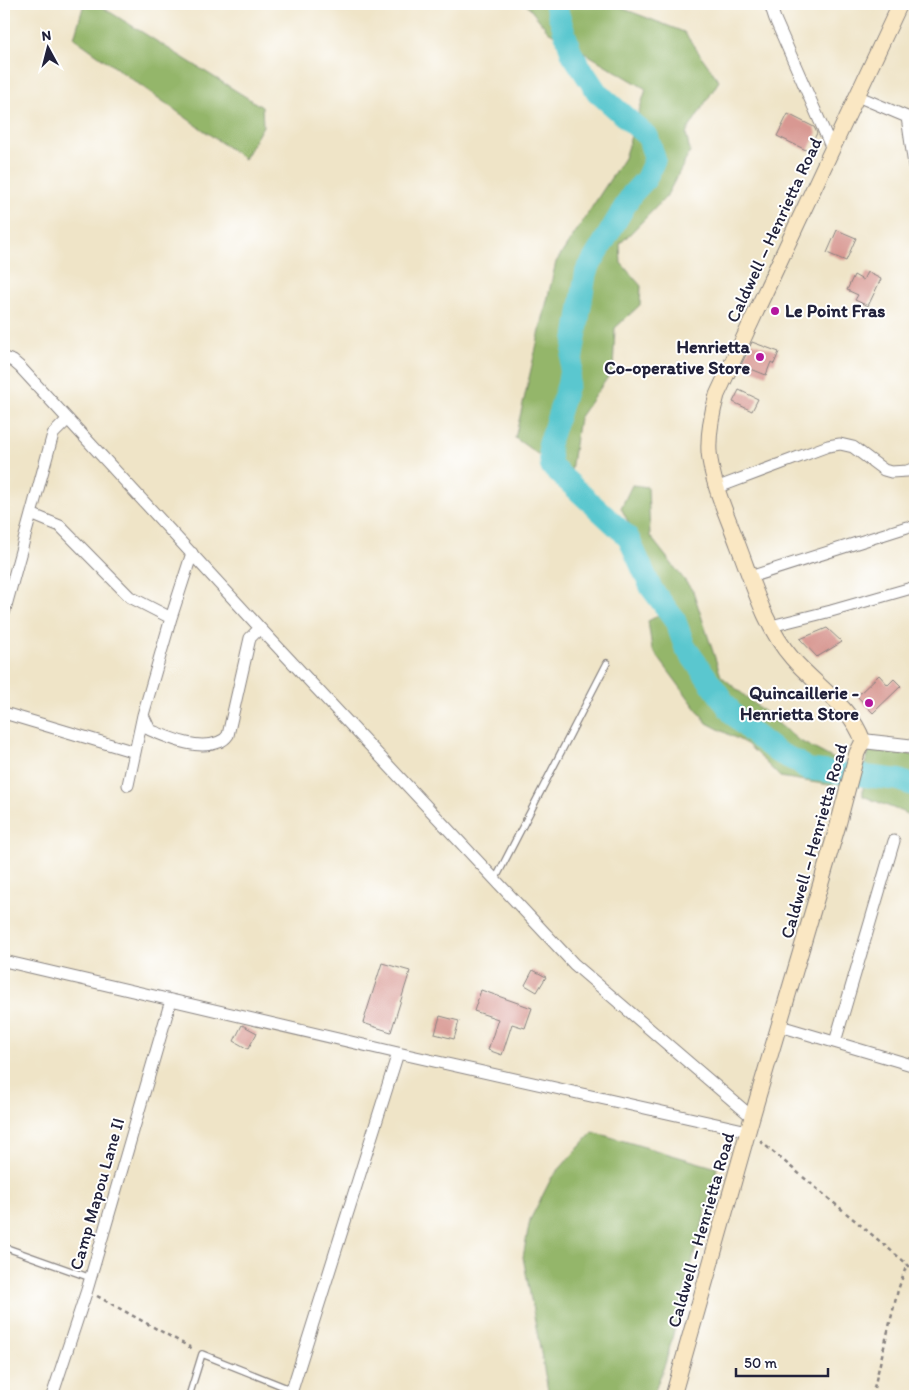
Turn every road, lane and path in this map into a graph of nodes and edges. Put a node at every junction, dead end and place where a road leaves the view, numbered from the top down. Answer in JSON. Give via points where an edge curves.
{"nodes":[{"id":1,"x":770,"y":4,"type":"edge"},
{"id":2,"x":900,"y":4,"type":"edge"},
{"id":3,"x":856,"y":96,"type":"junction"},
{"id":4,"x":832,"y":149,"type":"junction"},
{"id":5,"x":915,"y":172,"type":"edge"},
{"id":6,"x":4,"y":358,"type":"edge"},
{"id":7,"x":68,"y":419,"type":"junction"},
{"id":8,"x":915,"y":468,"type":"edge"},
{"id":9,"x":716,"y":488,"type":"junction"},
{"id":10,"x":31,"y":514,"type":"junction"},
{"id":11,"x":907,"y":527,"type":"dead end"},
{"id":12,"x":192,"y":554,"type":"junction"},
{"id":13,"x":750,"y":577,"type":"junction"},
{"id":14,"x":915,"y":587,"type":"edge"},
{"id":15,"x":4,"y":613,"type":"edge"},
{"id":16,"x":171,"y":618,"type":"junction"},
{"id":17,"x":771,"y":626,"type":"junction"},
{"id":18,"x":260,"y":628,"type":"junction"},
{"id":19,"x":607,"y":663,"type":"dead end"},
{"id":20,"x":4,"y":714,"type":"edge"},
{"id":21,"x":143,"y":715,"type":"junction"},
{"id":22,"x":860,"y":747,"type":"junction"},
{"id":23,"x":915,"y":747,"type":"edge"},
{"id":24,"x":135,"y":752,"type":"junction"},
{"id":25,"x":128,"y":785,"type":"dead end"},
{"id":26,"x":894,"y":841,"type":"dead end"},
{"id":27,"x":496,"y":880,"type":"junction"},
{"id":28,"x":4,"y":962,"type":"edge"},
{"id":29,"x":171,"y":1000,"type":"junction"},
{"id":30,"x":780,"y":1026,"type":"junction"},
{"id":31,"x":835,"y":1042,"type":"junction"},
{"id":32,"x":398,"y":1053,"type":"junction"},
{"id":33,"x":915,"y":1066,"type":"edge"},
{"id":34,"x":750,"y":1124,"type":"junction"},
{"id":35,"x":4,"y":1247,"type":"edge"},
{"id":36,"x":907,"y":1264,"type":"junction"},
{"id":37,"x":915,"y":1272,"type":"edge"},
{"id":38,"x":91,"y":1278,"type":"junction"},
{"id":39,"x":87,"y":1290,"type":"junction"},
{"id":40,"x":202,"y":1354,"type":"junction"},
{"id":41,"x":292,"y":1390,"type":"joint"},
{"id":42,"x":52,"y":1396,"type":"edge"},
{"id":43,"x":189,"y":1396,"type":"edge"},
{"id":44,"x":673,"y":1396,"type":"edge"},
{"id":45,"x":872,"y":1396,"type":"edge"}],
"edges":[{"from":1,"to":4,"type":"street"},
{"from":2,"to":3,"type":"main road","name":"Caldwell – Henrietta Road"},
{"from":3,"to":4,"type":"main road","name":"Caldwell – Henrietta Road"},
{"from":3,"to":5,"type":"street","via":[[907,117]]},
{"from":4,"to":9,"type":"main road","name":"Caldwell – Henrietta Road","via":[[717,396],[711,416],[709,450]]},
{"from":6,"to":7,"type":"street","via":[[12,360]]},
{"from":7,"to":10,"type":"street","via":[[53,434]]},
{"from":7,"to":12,"type":"street"},
{"from":8,"to":9,"type":"street","via":[[884,470],[853,447],[840,444]]},
{"from":9,"to":13,"type":"main road","name":"Caldwell – Henrietta Road"},
{"from":10,"to":15,"type":"street"},
{"from":10,"to":16,"type":"street","via":[[60,526],[130,597]]},
{"from":11,"to":13,"type":"street"},
{"from":12,"to":16,"type":"street"},
{"from":12,"to":18,"type":"street"},
{"from":13,"to":17,"type":"main road","name":"Caldwell – Henrietta Road"},
{"from":14,"to":17,"type":"street"},
{"from":16,"to":21,"type":"street"},
{"from":17,"to":22,"type":"main road","name":"Caldwell – Henrietta Road","via":[[792,658],[845,711],[859,730]]},
{"from":18,"to":21,"type":"street","via":[[250,638],[228,735],[220,742],[202,745],[173,740],[150,730]]},
{"from":18,"to":27,"type":"street"},
{"from":19,"to":27,"type":"lane"},
{"from":20,"to":24,"type":"street"},
{"from":21,"to":24,"type":"street"},
{"from":22,"to":23,"type":"street"},
{"from":22,"to":30,"type":"main road","name":"Caldwell – Henrietta Road"},
{"from":24,"to":25,"type":"street"},
{"from":26,"to":31,"type":"street"},
{"from":27,"to":34,"type":"street","via":[[574,964]]},
{"from":28,"to":29,"type":"street"},
{"from":29,"to":32,"type":"street"},
{"from":29,"to":38,"type":"street","name":"Camp Mapou Lane II"},
{"from":30,"to":31,"type":"street"},
{"from":30,"to":34,"type":"main road","name":"Caldwell – Henrietta Road"},
{"from":31,"to":33,"type":"street"},
{"from":32,"to":34,"type":"street"},
{"from":32,"to":41,"type":"street"},
{"from":34,"to":36,"type":"path"},
{"from":34,"to":44,"type":"main road","name":"Caldwell – Henrietta Road"},
{"from":35,"to":38,"type":"lane"},
{"from":36,"to":37,"type":"path"},
{"from":36,"to":45,"type":"path"},
{"from":38,"to":39,"type":"street","name":"Camp Mapou Lane II"},
{"from":39,"to":40,"type":"path"},
{"from":39,"to":42,"type":"street","name":"Camp Mapou Lane II"},
{"from":40,"to":41,"type":"lane"},
{"from":40,"to":43,"type":"lane"}]}
